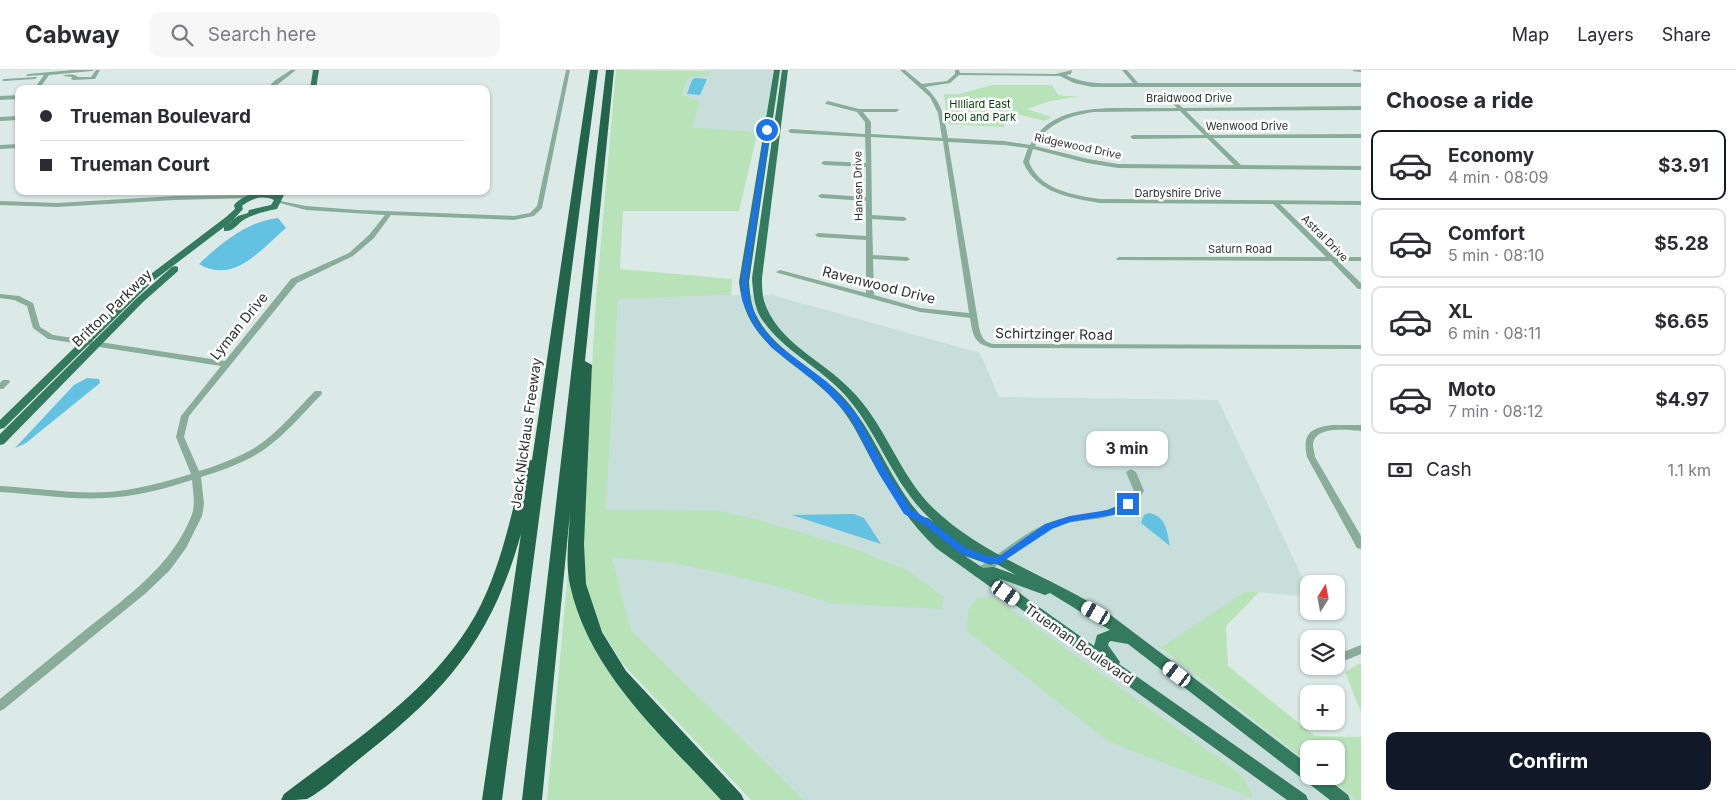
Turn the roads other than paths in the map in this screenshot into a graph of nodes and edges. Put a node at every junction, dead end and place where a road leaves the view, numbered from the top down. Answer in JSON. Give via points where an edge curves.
{"nodes":[{"id":1,"x":92,"y":70,"type":"edge"},
{"id":2,"x":98,"y":70,"type":"edge"},
{"id":3,"x":294,"y":70,"type":"edge"},
{"id":4,"x":316,"y":70,"type":"edge"},
{"id":5,"x":323,"y":70,"type":"edge"},
{"id":6,"x":568,"y":70,"type":"edge"},
{"id":7,"x":594,"y":70,"type":"edge"},
{"id":8,"x":610,"y":70,"type":"edge"},
{"id":9,"x":777,"y":70,"type":"edge"},
{"id":10,"x":785,"y":70,"type":"edge"},
{"id":11,"x":902,"y":70,"type":"edge"},
{"id":12,"x":1070,"y":70,"type":"edge"},
{"id":13,"x":1124,"y":70,"type":"edge"},
{"id":14,"x":1355,"y":70,"type":"edge"},
{"id":15,"x":1361,"y":71,"type":"edge"},
{"id":16,"x":64,"y":72,"type":"junction"},
{"id":17,"x":958,"y":72,"type":"edge"},
{"id":18,"x":29,"y":74,"type":"edge"},
{"id":19,"x":47,"y":75,"type":"junction"},
{"id":20,"x":1062,"y":75,"type":"junction"},
{"id":21,"x":4,"y":80,"type":"dead end"},
{"id":22,"x":39,"y":85,"type":"edge"},
{"id":23,"x":273,"y":85,"type":"edge"},
{"id":24,"x":314,"y":85,"type":"edge"},
{"id":25,"x":321,"y":85,"type":"edge"},
{"id":26,"x":1137,"y":85,"type":"junction"},
{"id":27,"x":1361,"y":85,"type":"edge"},
{"id":28,"x":921,"y":86,"type":"junction"},
{"id":29,"x":15,"y":95,"type":"edge"},
{"id":30,"x":1167,"y":95,"type":"dead end"},
{"id":31,"x":0,"y":96,"type":"edge"},
{"id":32,"x":828,"y":103,"type":"dead end"},
{"id":33,"x":1180,"y":108,"type":"junction"},
{"id":34,"x":1361,"y":108,"type":"edge"},
{"id":35,"x":896,"y":110,"type":"dead end"},
{"id":36,"x":860,"y":111,"type":"junction"},
{"id":37,"x":0,"y":113,"type":"edge"},
{"id":38,"x":15,"y":115,"type":"edge"},
{"id":39,"x":15,"y":116,"type":"edge"},
{"id":40,"x":0,"y":119,"type":"edge"},
{"id":41,"x":792,"y":131,"type":"dead end"},
{"id":42,"x":868,"y":135,"type":"junction"},
{"id":43,"x":1208,"y":136,"type":"junction"},
{"id":44,"x":1361,"y":136,"type":"edge"},
{"id":45,"x":1133,"y":137,"type":"dead end"},
{"id":46,"x":945,"y":139,"type":"junction"},
{"id":47,"x":15,"y":140,"type":"edge"},
{"id":48,"x":0,"y":142,"type":"edge"},
{"id":49,"x":15,"y":146,"type":"edge"},
{"id":50,"x":1032,"y":146,"type":"junction"},
{"id":51,"x":0,"y":147,"type":"edge"},
{"id":52,"x":824,"y":163,"type":"dead end"},
{"id":53,"x":868,"y":165,"type":"junction"},
{"id":54,"x":1240,"y":168,"type":"junction"},
{"id":55,"x":1361,"y":168,"type":"edge"},
{"id":56,"x":254,"y":196,"type":"junction"},
{"id":57,"x":821,"y":196,"type":"dead end"},
{"id":58,"x":279,"y":197,"type":"edge"},
{"id":59,"x":869,"y":199,"type":"junction"},
{"id":60,"x":0,"y":203,"type":"edge"},
{"id":61,"x":1275,"y":203,"type":"junction"},
{"id":62,"x":1361,"y":203,"type":"edge"},
{"id":63,"x":79,"y":204,"type":"junction"},
{"id":64,"x":239,"y":207,"type":"junction"},
{"id":65,"x":306,"y":208,"type":"junction"},
{"id":66,"x":263,"y":211,"type":"junction"},
{"id":67,"x":389,"y":213,"type":"junction"},
{"id":68,"x":869,"y":217,"type":"junction"},
{"id":69,"x":904,"y":219,"type":"dead end"},
{"id":70,"x":818,"y":235,"type":"dead end"},
{"id":71,"x":869,"y":238,"type":"junction"},
{"id":72,"x":870,"y":257,"type":"junction"},
{"id":73,"x":907,"y":259,"type":"dead end"},
{"id":74,"x":1119,"y":259,"type":"dead end"},
{"id":75,"x":1332,"y":259,"type":"junction"},
{"id":76,"x":1361,"y":259,"type":"edge"},
{"id":77,"x":780,"y":272,"type":"dead end"},
{"id":78,"x":1361,"y":287,"type":"edge"},
{"id":79,"x":0,"y":296,"type":"edge"},
{"id":80,"x":870,"y":296,"type":"junction"},
{"id":81,"x":584,"y":316,"type":"junction"},
{"id":82,"x":973,"y":316,"type":"junction"},
{"id":83,"x":83,"y":342,"type":"junction"},
{"id":84,"x":96,"y":344,"type":"junction"},
{"id":85,"x":1361,"y":347,"type":"edge"},
{"id":86,"x":226,"y":364,"type":"junction"},
{"id":87,"x":549,"y":390,"type":"junction"},
{"id":88,"x":318,"y":393,"type":"dead end"},
{"id":89,"x":1,"y":425,"type":"edge"},
{"id":90,"x":1361,"y":428,"type":"edge"},
{"id":91,"x":0,"y":441,"type":"edge"},
{"id":92,"x":1131,"y":472,"type":"dead end"},
{"id":93,"x":196,"y":474,"type":"junction"},
{"id":94,"x":0,"y":489,"type":"edge"},
{"id":95,"x":44,"y":492,"type":"junction"},
{"id":96,"x":0,"y":495,"type":"edge"},
{"id":97,"x":908,"y":512,"type":"junction"},
{"id":98,"x":1361,"y":545,"type":"edge"},
{"id":99,"x":999,"y":560,"type":"junction"},
{"id":100,"x":978,"y":573,"type":"junction"},
{"id":101,"x":1070,"y":597,"type":"junction"},
{"id":102,"x":1132,"y":640,"type":"junction"},
{"id":103,"x":1361,"y":649,"type":"edge"},
{"id":104,"x":1345,"y":656,"type":"edge"},
{"id":105,"x":1140,"y":686,"type":"junction"},
{"id":106,"x":0,"y":706,"type":"edge"},
{"id":107,"x":1300,"y":767,"type":"edge"},
{"id":108,"x":1323,"y":785,"type":"edge"},
{"id":109,"x":291,"y":800,"type":"edge"},
{"id":110,"x":492,"y":800,"type":"edge"},
{"id":111,"x":532,"y":800,"type":"edge"},
{"id":112,"x":734,"y":800,"type":"edge"},
{"id":113,"x":1300,"y":800,"type":"edge"},
{"id":114,"x":1342,"y":800,"type":"edge"}],
"edges":[{"from":1,"to":16,"type":"street"},
{"from":2,"to":16,"type":"street","via":[[93,78],[61,77]]},
{"from":3,"to":23,"type":"street"},
{"from":4,"to":24,"type":"main road"},
{"from":5,"to":25,"type":"main road"},
{"from":6,"to":67,"type":"street","via":[[538,211],[514,218]]},
{"from":7,"to":87,"type":"highway","name":"Jack Nicklaus Freeway"},
{"from":8,"to":81,"type":"highway"},
{"from":9,"to":97,"type":"main road","name":"Trueman Boulevard","via":[[744,282],[745,300],[756,325],[774,345],[824,384],[853,416]]},
{"from":10,"to":99,"type":"main road","name":"Trueman Boulevard","via":[[757,278],[757,301],[767,323],[784,341],[847,391],[866,414],[911,493],[956,533]]},
{"from":11,"to":28,"type":"street","name":"Schirtzinger Road"},
{"from":12,"to":20,"type":"street","via":[[1069,74]]},
{"from":13,"to":26,"type":"street"},
{"from":14,"to":15,"type":"street"},
{"from":16,"to":19,"type":"street"},
{"from":17,"to":20,"type":"street"},
{"from":17,"to":28,"type":"street","via":[[948,82]]},
{"from":18,"to":19,"type":"street"},
{"from":18,"to":21,"type":"street"},
{"from":19,"to":22,"type":"street"},
{"from":20,"to":26,"type":"street","via":[[1084,84]]},
{"from":26,"to":27,"type":"street"},
{"from":28,"to":46,"type":"street","name":"Schirtzinger Road","via":[[939,106]]},
{"from":29,"to":31,"type":"street"},
{"from":30,"to":33,"type":"street"},
{"from":32,"to":36,"type":"street"},
{"from":33,"to":34,"type":"street","name":"Braidwood Drive"},
{"from":33,"to":43,"type":"street"},
{"from":33,"to":50,"type":"street","name":"Braidwood Drive","via":[[1111,108],[1075,113],[1050,123]]},
{"from":35,"to":36,"type":"street"},
{"from":36,"to":42,"type":"street","name":"Hansen Drive","via":[[867,118]]},
{"from":37,"to":38,"type":"street"},
{"from":39,"to":40,"type":"street"},
{"from":41,"to":42,"type":"street","name":"Ridgewood Drive"},
{"from":42,"to":46,"type":"street","name":"Ridgewood Drive"},
{"from":42,"to":53,"type":"street","name":"Hansen Drive"},
{"from":43,"to":44,"type":"street","name":"Wenwood Drive"},
{"from":43,"to":45,"type":"street","name":"Wenwood Drive"},
{"from":43,"to":54,"type":"street"},
{"from":46,"to":50,"type":"street","name":"Ridgewood Drive"},
{"from":46,"to":82,"type":"street","name":"Schirtzinger Road"},
{"from":47,"to":48,"type":"street"},
{"from":49,"to":51,"type":"street"},
{"from":50,"to":54,"type":"street","name":"Ridgewood Drive","via":[[1118,166]]},
{"from":50,"to":61,"type":"street","name":"Darbyshire Drive","via":[[1026,162],[1032,174],[1050,187],[1078,196],[1132,203]]},
{"from":52,"to":53,"type":"street"},
{"from":53,"to":59,"type":"street","name":"Hansen Drive"},
{"from":54,"to":55,"type":"street","name":"Ridgewood Drive"},
{"from":56,"to":58,"type":"main road"},
{"from":56,"to":63,"type":"street"},
{"from":56,"to":64,"type":"main road","name":"Britton Parkway"},
{"from":57,"to":59,"type":"street"},
{"from":58,"to":65,"type":"street"},
{"from":58,"to":66,"type":"main road","name":"Britton Parkway","via":[[274,206]]},
{"from":59,"to":68,"type":"street","name":"Hansen Drive"},
{"from":60,"to":63,"type":"street"},
{"from":61,"to":62,"type":"street","name":"Darbyshire Drive"},
{"from":61,"to":75,"type":"street","name":"Astral Drive"},
{"from":63,"to":64,"type":"street","via":[[195,200],[227,201]]},
{"from":64,"to":66,"type":"main road","via":[[246,212]]},
{"from":64,"to":83,"type":"main road","name":"Britton Parkway","via":[[229,219],[150,279]]},
{"from":65,"to":66,"type":"street"},
{"from":65,"to":67,"type":"street"},
{"from":66,"to":84,"type":"main road","name":"Britton Parkway","via":[[236,221],[186,260]]},
{"from":67,"to":86,"type":"street","name":"Lyman Drive","via":[[373,238],[362,248],[344,260],[294,281]]},
{"from":68,"to":69,"type":"street"},
{"from":68,"to":71,"type":"street","name":"Hansen Drive"},
{"from":70,"to":71,"type":"street"},
{"from":71,"to":72,"type":"street","name":"Hansen Drive"},
{"from":72,"to":73,"type":"street"},
{"from":72,"to":80,"type":"street","name":"Hansen Drive"},
{"from":74,"to":75,"type":"street","name":"Saturn Road"},
{"from":75,"to":76,"type":"street","name":"Saturn Road"},
{"from":75,"to":78,"type":"street","name":"Astral Drive"},
{"from":77,"to":80,"type":"street","name":"Ravenwood Drive"},
{"from":79,"to":83,"type":"street","via":[[16,298],[30,305],[34,323],[46,335]]},
{"from":80,"to":82,"type":"street","name":"Ravenwood Drive","via":[[920,310]]},
{"from":81,"to":111,"type":"highway"},
{"from":81,"to":112,"type":"highway","via":[[586,375],[576,544],[578,584],[594,633],[620,676]]},
{"from":82,"to":85,"type":"street","name":"Schirtzinger Road","via":[[978,340],[993,346]]},
{"from":83,"to":84,"type":"street"},
{"from":83,"to":89,"type":"main road","name":"Britton Parkway"},
{"from":84,"to":86,"type":"street"},
{"from":84,"to":91,"type":"main road","name":"Britton Parkway"},
{"from":86,"to":93,"type":"street","name":"Lyman Drive","via":[[192,405],[181,429],[180,437]]},
{"from":87,"to":109,"type":"highway","via":[[512,535],[492,595],[471,637],[442,674],[407,708]]},
{"from":87,"to":110,"type":"highway","name":"Jack Nicklaus Freeway"},
{"from":88,"to":93,"type":"street","via":[[258,450]]},
{"from":90,"to":98,"type":"street","via":[[1338,427],[1317,431],[1307,442],[1311,457]]},
{"from":92,"to":99,"type":"street","via":[[1139,491],[1126,506],[1110,513],[1048,526]]},
{"from":93,"to":95,"type":"street","via":[[122,494]]},
{"from":93,"to":106,"type":"street","name":"Lyman Drive","via":[[200,493],[197,516],[166,567]]},
{"from":94,"to":95,"type":"street"},
{"from":95,"to":96,"type":"street"},
{"from":97,"to":99,"type":"main road","via":[[963,550],[986,560]]},
{"from":97,"to":100,"type":"main road","name":"Trueman Boulevard","via":[[941,545]]},
{"from":99,"to":100,"type":"street"},
{"from":99,"to":101,"type":"main road","name":"Trueman Boulevard"},
{"from":100,"to":101,"type":"main road","via":[[1002,574]]},
{"from":100,"to":105,"type":"main road","name":"Trueman Boulevard"},
{"from":101,"to":102,"type":"main road","name":"Trueman Boulevard"},
{"from":102,"to":105,"type":"main road","via":[[1110,636],[1100,641],[1109,659]]},
{"from":102,"to":107,"type":"main road","name":"Trueman Boulevard"},
{"from":103,"to":104,"type":"street"},
{"from":105,"to":113,"type":"main road","name":"Trueman Boulevard"},
{"from":108,"to":114,"type":"main road"}]}
